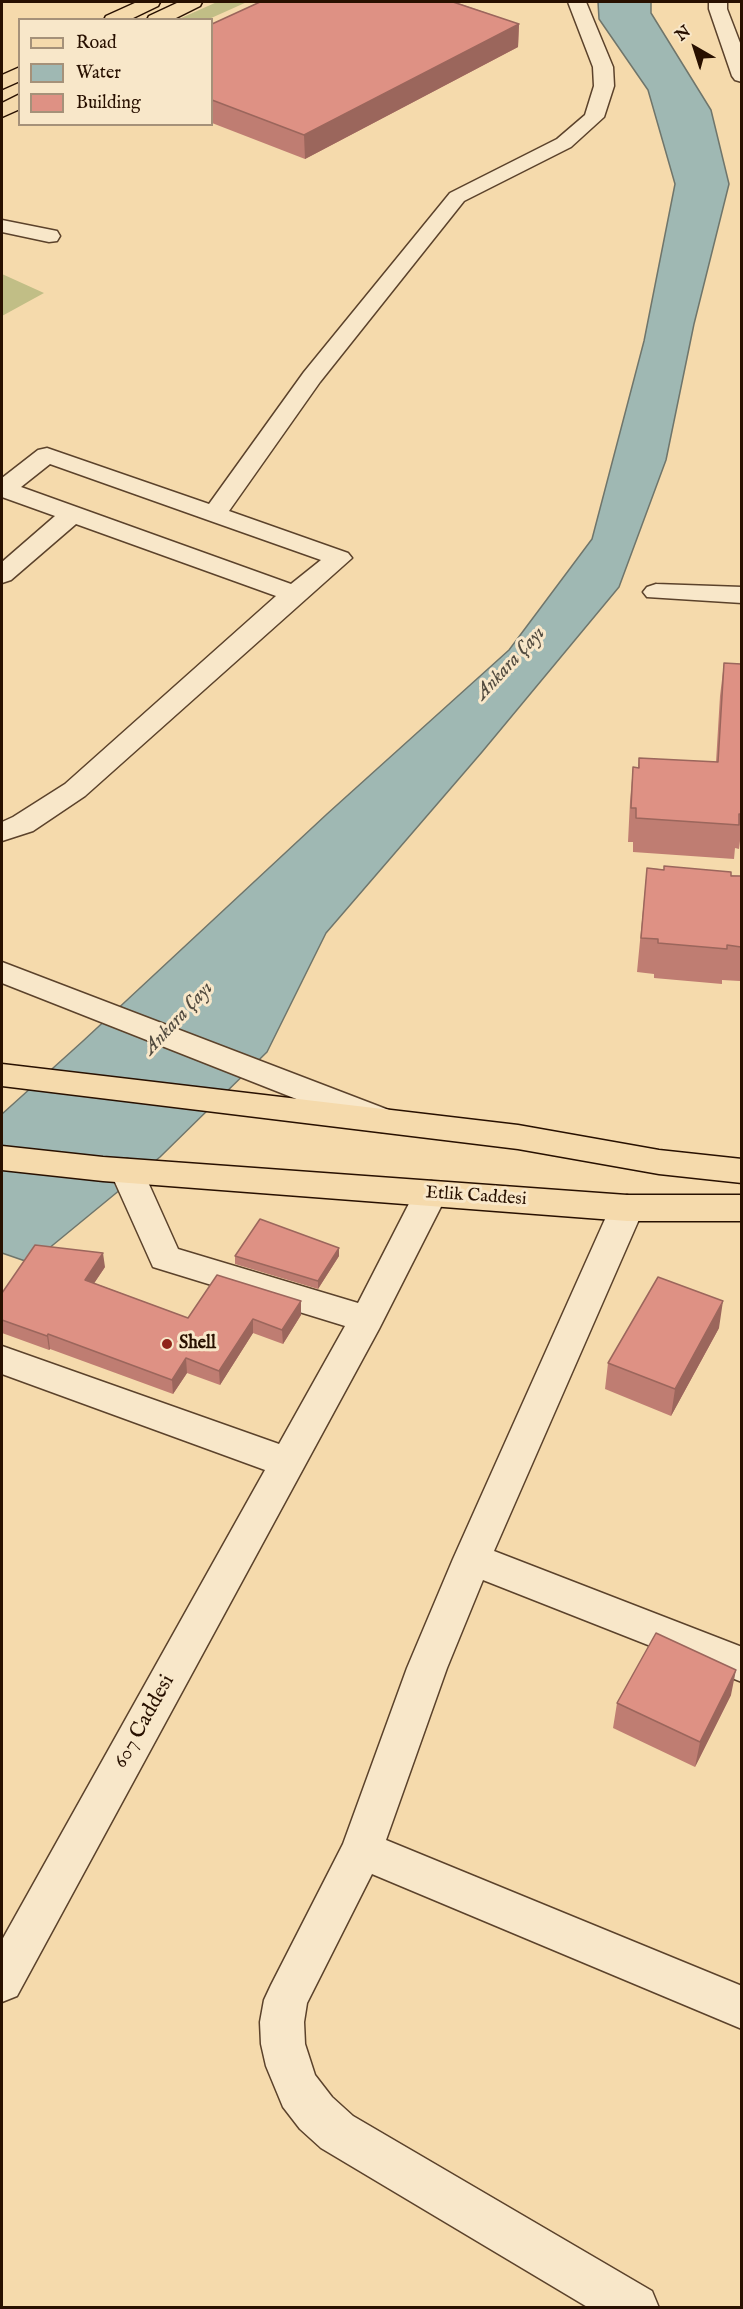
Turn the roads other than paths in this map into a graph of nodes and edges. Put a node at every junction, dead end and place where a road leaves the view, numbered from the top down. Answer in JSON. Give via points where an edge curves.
{"nodes":[{"id":1,"x":151,"y":2,"type":"edge"},
{"id":2,"x":193,"y":2,"type":"edge"},
{"id":3,"x":578,"y":2,"type":"edge"},
{"id":4,"x":718,"y":2,"type":"edge"},
{"id":5,"x":117,"y":18,"type":"edge"},
{"id":6,"x":160,"y":18,"type":"edge"},
{"id":7,"x":18,"y":74,"type":"edge"},
{"id":8,"x":741,"y":76,"type":"edge"},
{"id":9,"x":2,"y":83,"type":"edge"},
{"id":10,"x":18,"y":101,"type":"edge"},
{"id":11,"x":2,"y":111,"type":"edge"},
{"id":12,"x":2,"y":226,"type":"edge"},
{"id":13,"x":49,"y":236,"type":"dead end"},
{"id":14,"x":2,"y":489,"type":"edge"},
{"id":15,"x":74,"y":513,"type":"junction"},
{"id":16,"x":214,"y":514,"type":"junction"},
{"id":17,"x":2,"y":575,"type":"edge"},
{"id":18,"x":656,"y":592,"type":"dead end"},
{"id":19,"x":294,"y":594,"type":"junction"},
{"id":20,"x":741,"y":595,"type":"edge"},
{"id":21,"x":9,"y":824,"type":"edge"},
{"id":22,"x":2,"y":972,"type":"edge"},
{"id":23,"x":2,"y":1075,"type":"edge"},
{"id":24,"x":386,"y":1122,"type":"junction"},
{"id":25,"x":518,"y":1137,"type":"junction"},
{"id":26,"x":741,"y":1153,"type":"edge"},
{"id":27,"x":2,"y":1158,"type":"edge"},
{"id":28,"x":127,"y":1171,"type":"junction"},
{"id":29,"x":741,"y":1171,"type":"edge"},
{"id":30,"x":431,"y":1193,"type":"junction"},
{"id":31,"x":627,"y":1208,"type":"junction"},
{"id":32,"x":741,"y":1208,"type":"edge"},
{"id":33,"x":741,"y":1228,"type":"edge"},
{"id":34,"x":367,"y":1319,"type":"junction"},
{"id":35,"x":2,"y":1360,"type":"edge"},
{"id":36,"x":288,"y":1463,"type":"junction"},
{"id":37,"x":472,"y":1559,"type":"junction"},
{"id":38,"x":741,"y":1665,"type":"edge"},
{"id":39,"x":362,"y":1850,"type":"junction"},
{"id":40,"x":2,"y":1981,"type":"edge"},
{"id":41,"x":741,"y":2008,"type":"edge"},
{"id":42,"x":635,"y":2307,"type":"edge"}],
"edges":[{"from":1,"to":5,"type":"main road"},
{"from":2,"to":6,"type":"main road"},
{"from":3,"to":16,"type":"street","via":[[603,67],[604,86],[594,117],[564,143],[456,196],[312,377]]},
{"from":4,"to":8,"type":"street"},
{"from":7,"to":9,"type":"main road"},
{"from":10,"to":11,"type":"main road"},
{"from":12,"to":13,"type":"street"},
{"from":14,"to":15,"type":"street"},
{"from":14,"to":16,"type":"street","via":[[47,454]]},
{"from":15,"to":17,"type":"street"},
{"from":15,"to":19,"type":"street"},
{"from":16,"to":19,"type":"street","via":[[339,558]]},
{"from":18,"to":20,"type":"street"},
{"from":19,"to":21,"type":"street","via":[[75,790]]},
{"from":22,"to":24,"type":"street"},
{"from":23,"to":24,"type":"main road"},
{"from":24,"to":25,"type":"main road"},
{"from":25,"to":26,"type":"main road"},
{"from":25,"to":29,"type":"main road","via":[[659,1162]]},
{"from":27,"to":28,"type":"main road","name":"Etlik Caddesi"},
{"from":28,"to":30,"type":"main road","name":"Etlik Caddesi"},
{"from":28,"to":34,"type":"street","via":[[165,1258]]},
{"from":30,"to":31,"type":"main road","name":"Etlik Caddesi"},
{"from":30,"to":34,"type":"street","name":"607 Caddesi"},
{"from":31,"to":32,"type":"main road","name":"Etlik Caddesi"},
{"from":31,"to":33,"type":"main road"},
{"from":31,"to":37,"type":"street"},
{"from":34,"to":36,"type":"street","name":"607 Caddesi"},
{"from":35,"to":36,"type":"street"},
{"from":36,"to":40,"type":"street","name":"607 Caddesi"},
{"from":37,"to":38,"type":"street"},
{"from":37,"to":39,"type":"street","via":[[427,1668]]},
{"from":39,"to":41,"type":"street"},
{"from":39,"to":42,"type":"street","via":[[285,2000],[283,2033],[288,2066],[299,2091],[316,2114],[337,2132]]}]}
